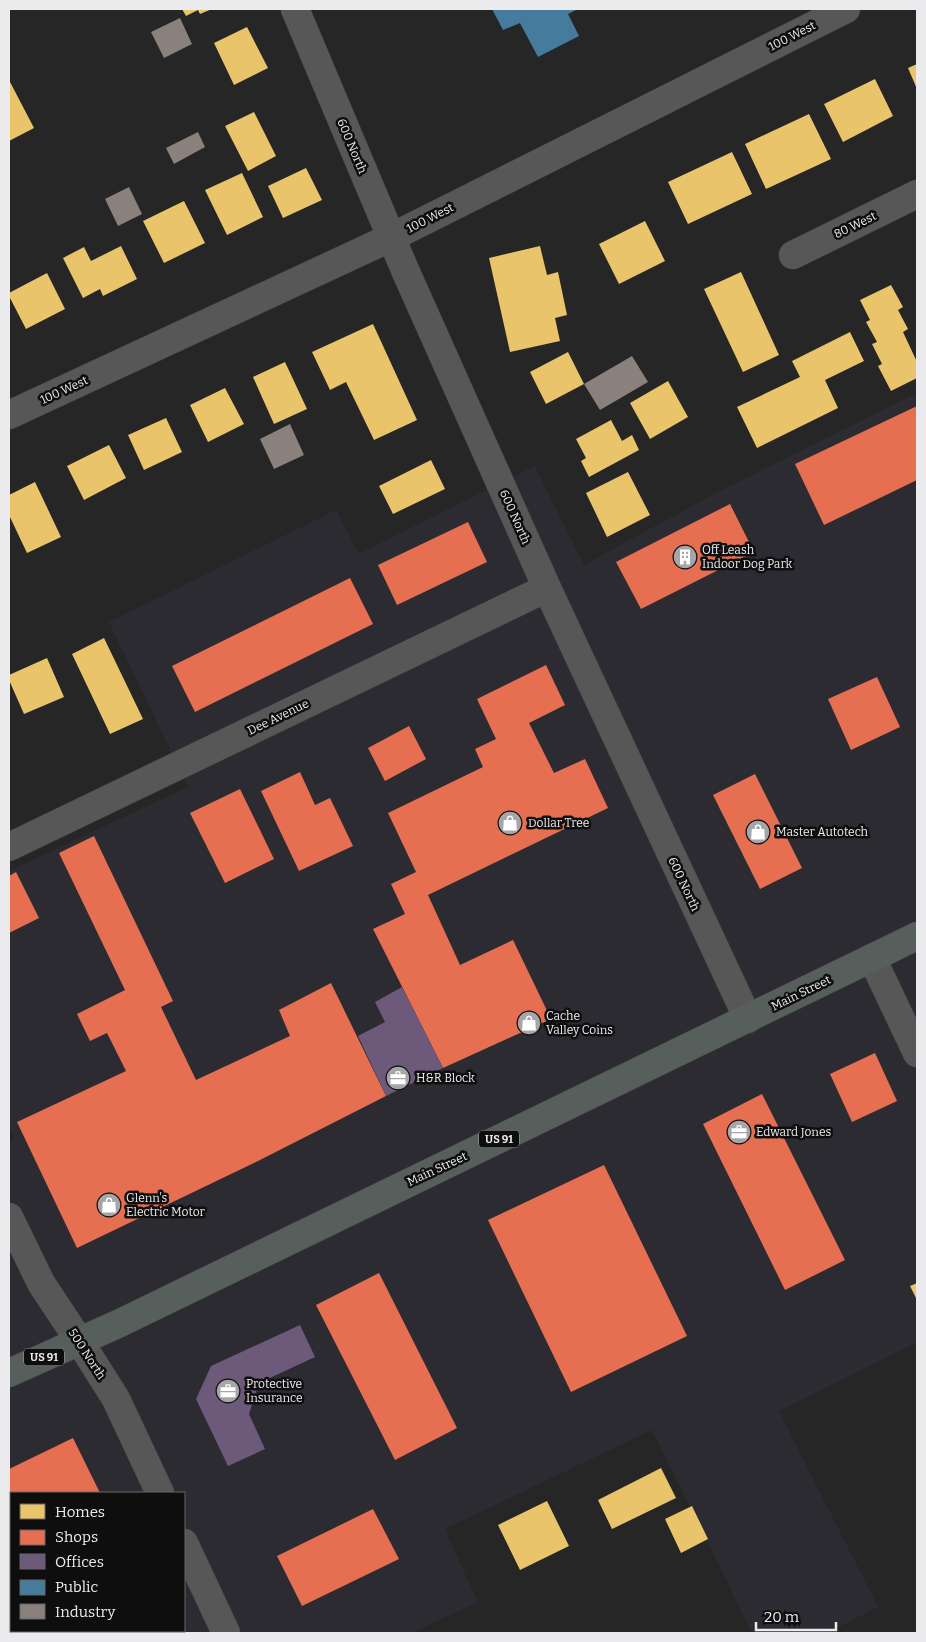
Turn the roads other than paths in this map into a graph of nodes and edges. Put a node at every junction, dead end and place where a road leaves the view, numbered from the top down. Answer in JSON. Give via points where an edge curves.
{"nodes":[{"id":1,"x":295,"y":9,"type":"edge"},
{"id":2,"x":846,"y":9,"type":"edge"},
{"id":3,"x":917,"y":194,"type":"edge"},
{"id":4,"x":390,"y":238,"type":"junction"},
{"id":5,"x":792,"y":255,"type":"dead end"},
{"id":6,"x":9,"y":415,"type":"edge"},
{"id":7,"x":547,"y":588,"type":"junction"},
{"id":8,"x":9,"y":847,"type":"edge"},
{"id":9,"x":917,"y":936,"type":"edge"},
{"id":10,"x":872,"y":958,"type":"junction"},
{"id":11,"x":748,"y":1019,"type":"junction"},
{"id":12,"x":917,"y":1053,"type":"edge"},
{"id":13,"x":9,"y":1216,"type":"edge"},
{"id":14,"x":80,"y":1342,"type":"junction"},
{"id":15,"x":9,"y":1373,"type":"edge"},
{"id":16,"x":160,"y":1492,"type":"edge"},
{"id":17,"x":185,"y":1545,"type":"edge"},
{"id":18,"x":10,"y":1608,"type":"edge"},
{"id":19,"x":9,"y":1630,"type":"edge"},
{"id":20,"x":226,"y":1633,"type":"edge"}],
"edges":[{"from":1,"to":4,"type":"street","name":"600 North"},
{"from":2,"to":4,"type":"street","name":"100 West"},
{"from":3,"to":5,"type":"street","name":"80 West"},
{"from":4,"to":6,"type":"street","name":"100 West"},
{"from":4,"to":7,"type":"street","name":"600 North"},
{"from":7,"to":8,"type":"street","name":"Dee Avenue"},
{"from":7,"to":11,"type":"street","name":"600 North"},
{"from":9,"to":10,"type":"main road","name":"Main Street","number":"US 91"},
{"from":10,"to":11,"type":"main road","name":"Main Street","number":"US 91"},
{"from":10,"to":12,"type":"street"},
{"from":11,"to":14,"type":"main road","name":"Main Street","number":"US 91"},
{"from":13,"to":14,"type":"street","name":"500 North","via":[[41,1282]]},
{"from":14,"to":15,"type":"main road","name":"Main Street","number":"US 91"},
{"from":14,"to":16,"type":"street","name":"500 North","via":[[116,1399]]},
{"from":17,"to":20,"type":"street"},
{"from":18,"to":19,"type":"lane"}]}
